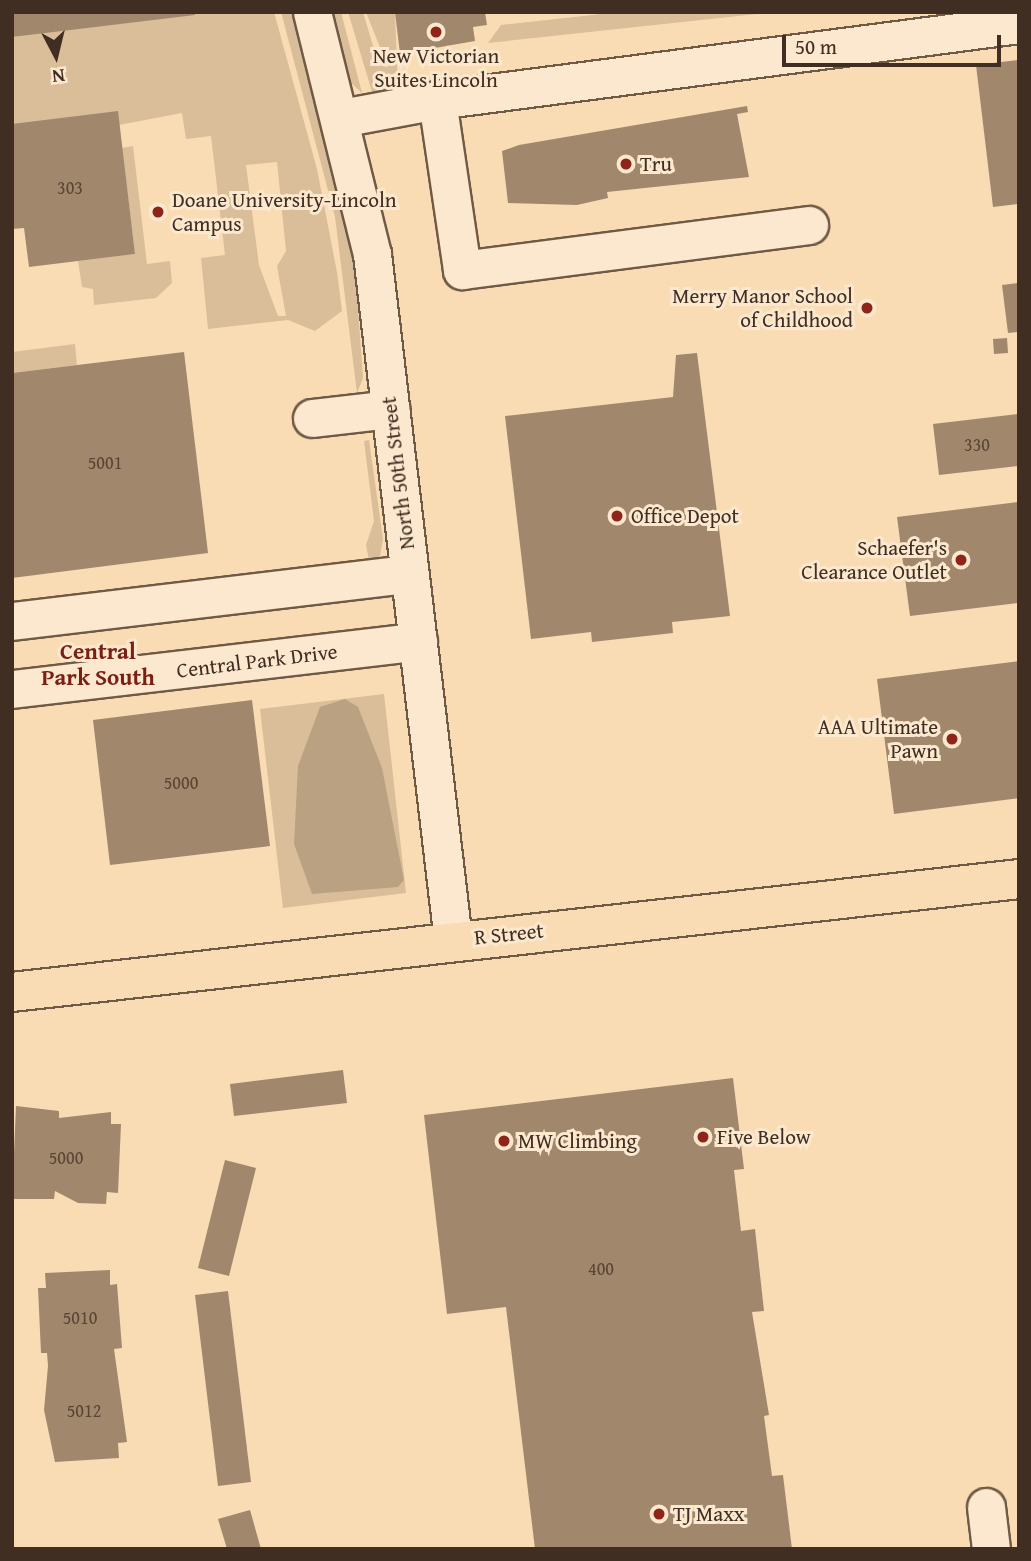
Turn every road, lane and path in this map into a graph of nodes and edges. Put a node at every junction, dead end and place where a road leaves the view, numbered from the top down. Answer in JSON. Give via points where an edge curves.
{"nodes":[{"id":1,"x":312,"y":12,"type":"edge"},
{"id":2,"x":1019,"y":24,"type":"edge"},
{"id":3,"x":437,"y":100,"type":"junction"},
{"id":4,"x":341,"y":118,"type":"junction"},
{"id":5,"x":809,"y":225,"type":"dead end"},
{"id":6,"x":390,"y":409,"type":"junction"},
{"id":7,"x":312,"y":418,"type":"dead end"},
{"id":8,"x":409,"y":574,"type":"junction"},
{"id":9,"x":12,"y":621,"type":"edge"},
{"id":10,"x":418,"y":641,"type":"junction"},
{"id":11,"x":12,"y":689,"type":"edge"},
{"id":12,"x":1014,"y":874,"type":"edge"},
{"id":13,"x":453,"y":940,"type":"junction"},
{"id":14,"x":12,"y":992,"type":"edge"},
{"id":15,"x":986,"y":1507,"type":"dead end"},
{"id":16,"x":991,"y":1549,"type":"edge"}],
"edges":[{"from":1,"to":4,"type":"street","name":"North 50th Street"},
{"from":2,"to":3,"type":"street"},
{"from":3,"to":4,"type":"street"},
{"from":3,"to":5,"type":"street","via":[[461,270]]},
{"from":4,"to":6,"type":"street","name":"North 50th Street","via":[[372,254]]},
{"from":6,"to":7,"type":"street"},
{"from":6,"to":8,"type":"street","name":"North 50th Street"},
{"from":8,"to":9,"type":"street"},
{"from":8,"to":10,"type":"street","name":"North 50th Street"},
{"from":10,"to":11,"type":"street","name":"Central Park Drive"},
{"from":10,"to":13,"type":"street","name":"North 50th Street"},
{"from":12,"to":13,"type":"main road","name":"R Street"},
{"from":13,"to":14,"type":"main road","name":"R Street"},
{"from":15,"to":16,"type":"street"}]}
